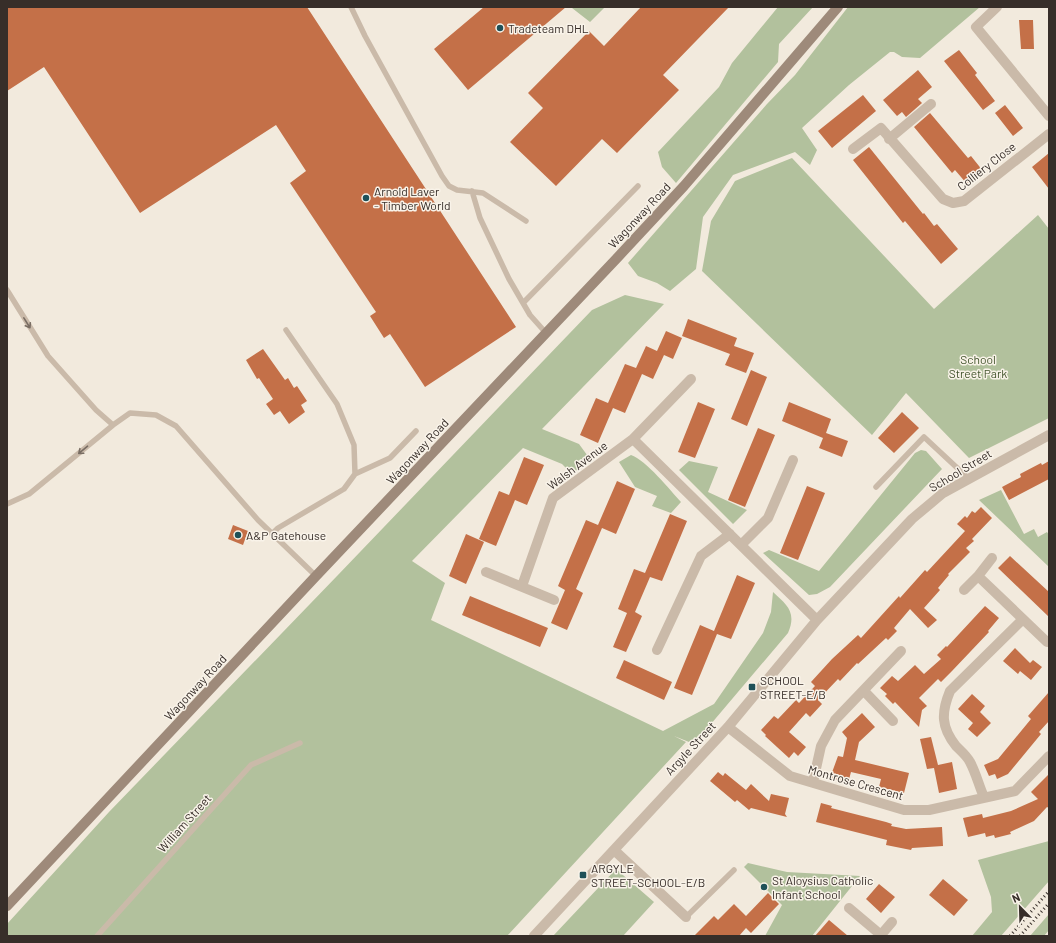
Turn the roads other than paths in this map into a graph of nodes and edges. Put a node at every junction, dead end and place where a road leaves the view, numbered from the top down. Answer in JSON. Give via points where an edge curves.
{"nodes":[{"id":1,"x":351,"y":7,"type":"edge"},
{"id":2,"x":838,"y":7,"type":"edge"},
{"id":3,"x":997,"y":7,"type":"edge"},
{"id":4,"x":931,"y":104,"type":"dead end"},
{"id":5,"x":1049,"y":116,"type":"edge"},
{"id":6,"x":1049,"y":134,"type":"edge"},
{"id":7,"x":889,"y":139,"type":"junction"},
{"id":8,"x":853,"y":149,"type":"dead end"},
{"id":9,"x":638,"y":186,"type":"dead end"},
{"id":10,"x":472,"y":191,"type":"junction"},
{"id":11,"x":526,"y":221,"type":"dead end"},
{"id":12,"x":7,"y":290,"type":"edge"},
{"id":13,"x":523,"y":303,"type":"junction"},
{"id":14,"x":286,"y":330,"type":"dead end"},
{"id":15,"x":546,"y":333,"type":"junction"},
{"id":16,"x":691,"y":379,"type":"dead end"},
{"id":17,"x":113,"y":425,"type":"junction"},
{"id":18,"x":416,"y":431,"type":"dead end"},
{"id":19,"x":1049,"y":435,"type":"edge"},
{"id":20,"x":633,"y":439,"type":"junction"},
{"id":21,"x":793,"y":460,"type":"dead end"},
{"id":22,"x":355,"y":474,"type":"junction"},
{"id":23,"x":968,"y":478,"type":"junction"},
{"id":24,"x":876,"y":487,"type":"dead end"},
{"id":25,"x":7,"y":504,"type":"edge"},
{"id":26,"x":272,"y":534,"type":"junction"},
{"id":27,"x":730,"y":534,"type":"junction"},
{"id":28,"x":741,"y":545,"type":"junction"},
{"id":29,"x":992,"y":558,"type":"dead end"},
{"id":30,"x":486,"y":572,"type":"dead end"},
{"id":31,"x":861,"y":575,"type":"joint"},
{"id":32,"x":316,"y":576,"type":"junction"},
{"id":33,"x":978,"y":576,"type":"junction"},
{"id":34,"x":522,"y":586,"type":"junction"},
{"id":35,"x":964,"y":590,"type":"dead end"},
{"id":36,"x":554,"y":600,"type":"dead end"},
{"id":37,"x":1023,"y":619,"type":"junction"},
{"id":38,"x":817,"y":620,"type":"junction"},
{"id":39,"x":1047,"y":642,"type":"dead end"},
{"id":40,"x":657,"y":650,"type":"dead end"},
{"id":41,"x":900,"y":651,"type":"dead end"},
{"id":42,"x":864,"y":691,"type":"junction"},
{"id":43,"x":893,"y":721,"type":"dead end"},
{"id":44,"x":728,"y":727,"type":"junction"},
{"id":45,"x":300,"y":743,"type":"dead end"},
{"id":46,"x":1049,"y":756,"type":"edge"},
{"id":47,"x":813,"y":782,"type":"junction"},
{"id":48,"x":984,"y":797,"type":"junction"},
{"id":49,"x":614,"y":850,"type":"junction"},
{"id":50,"x":734,"y":870,"type":"dead end"},
{"id":51,"x":7,"y":906,"type":"edge"},
{"id":52,"x":849,"y":908,"type":"dead end"},
{"id":53,"x":686,"y":917,"type":"joint"},
{"id":54,"x":892,"y":922,"type":"dead end"},
{"id":55,"x":97,"y":936,"type":"edge"},
{"id":56,"x":534,"y":936,"type":"edge"},
{"id":57,"x":880,"y":936,"type":"edge"}],
"edges":[{"from":1,"to":10,"type":"lane","via":[[442,176],[449,186],[457,190]]},
{"from":2,"to":15,"type":"main road","name":"Wagonway Road","via":[[684,186]]},
{"from":3,"to":5,"type":"street","via":[[976,27]]},
{"from":4,"to":7,"type":"street"},
{"from":6,"to":7,"type":"street","name":"Colliery Close","via":[[964,201],[953,203],[943,198]]},
{"from":7,"to":8,"type":"street","name":"Colliery Close","via":[[881,128]]},
{"from":9,"to":13,"type":"lane"},
{"from":10,"to":11,"type":"lane","via":[[482,193]]},
{"from":10,"to":13,"type":"lane","via":[[480,218]]},
{"from":12,"to":17,"type":"lane","one_way":true,"via":[[48,356],[96,410]]},
{"from":13,"to":15,"type":"lane"},
{"from":14,"to":22,"type":"lane","via":[[337,404],[354,445]]},
{"from":15,"to":32,"type":"main road","name":"Wagonway Road"},
{"from":16,"to":20,"type":"street","name":"Walsh Avenue"},
{"from":17,"to":25,"type":"lane","one_way":true,"via":[[29,494]]},
{"from":17,"to":26,"type":"lane","via":[[130,413],[156,415],[176,426]]},
{"from":18,"to":22,"type":"lane","via":[[390,458]]},
{"from":19,"to":23,"type":"street","name":"School Street"},
{"from":20,"to":27,"type":"street"},
{"from":20,"to":34,"type":"street","name":"Walsh Avenue","via":[[553,498]]},
{"from":21,"to":28,"type":"street","via":[[768,518]]},
{"from":22,"to":26,"type":"lane","via":[[344,489]]},
{"from":23,"to":24,"type":"lane","via":[[924,437]]},
{"from":23,"to":31,"type":"street","name":"School Street","via":[[943,493],[912,519]]},
{"from":26,"to":32,"type":"lane"},
{"from":27,"to":28,"type":"street"},
{"from":27,"to":40,"type":"street","via":[[701,556]]},
{"from":28,"to":38,"type":"street"},
{"from":29,"to":33,"type":"street"},
{"from":30,"to":34,"type":"street"},
{"from":31,"to":38,"type":"street","name":"Argyle Street"},
{"from":32,"to":51,"type":"main road","name":"Wagonway Road"},
{"from":33,"to":35,"type":"street"},
{"from":33,"to":37,"type":"street"},
{"from":34,"to":36,"type":"street"},
{"from":37,"to":39,"type":"street"},
{"from":37,"to":48,"type":"street","via":[[950,691],[945,704],[945,726],[948,734],[970,761]]},
{"from":38,"to":44,"type":"street","name":"Argyle Street"},
{"from":41,"to":42,"type":"street"},
{"from":42,"to":43,"type":"street"},
{"from":42,"to":47,"type":"street","via":[[831,726],[820,746]]},
{"from":44,"to":47,"type":"street","name":"Montrose Crescent","via":[[790,776]]},
{"from":44,"to":49,"type":"street","name":"Argyle Street"},
{"from":45,"to":55,"type":"lane","name":"William Street","via":[[251,765]]},
{"from":46,"to":48,"type":"street","name":"Montrose Crescent","via":[[1015,791]]},
{"from":47,"to":48,"type":"street","name":"Montrose Crescent","via":[[904,810],[929,810]]},
{"from":49,"to":53,"type":"street"},
{"from":49,"to":56,"type":"street","name":"Argyle Street"},
{"from":50,"to":53,"type":"lane"},
{"from":52,"to":57,"type":"street"},
{"from":54,"to":57,"type":"street"}]}
